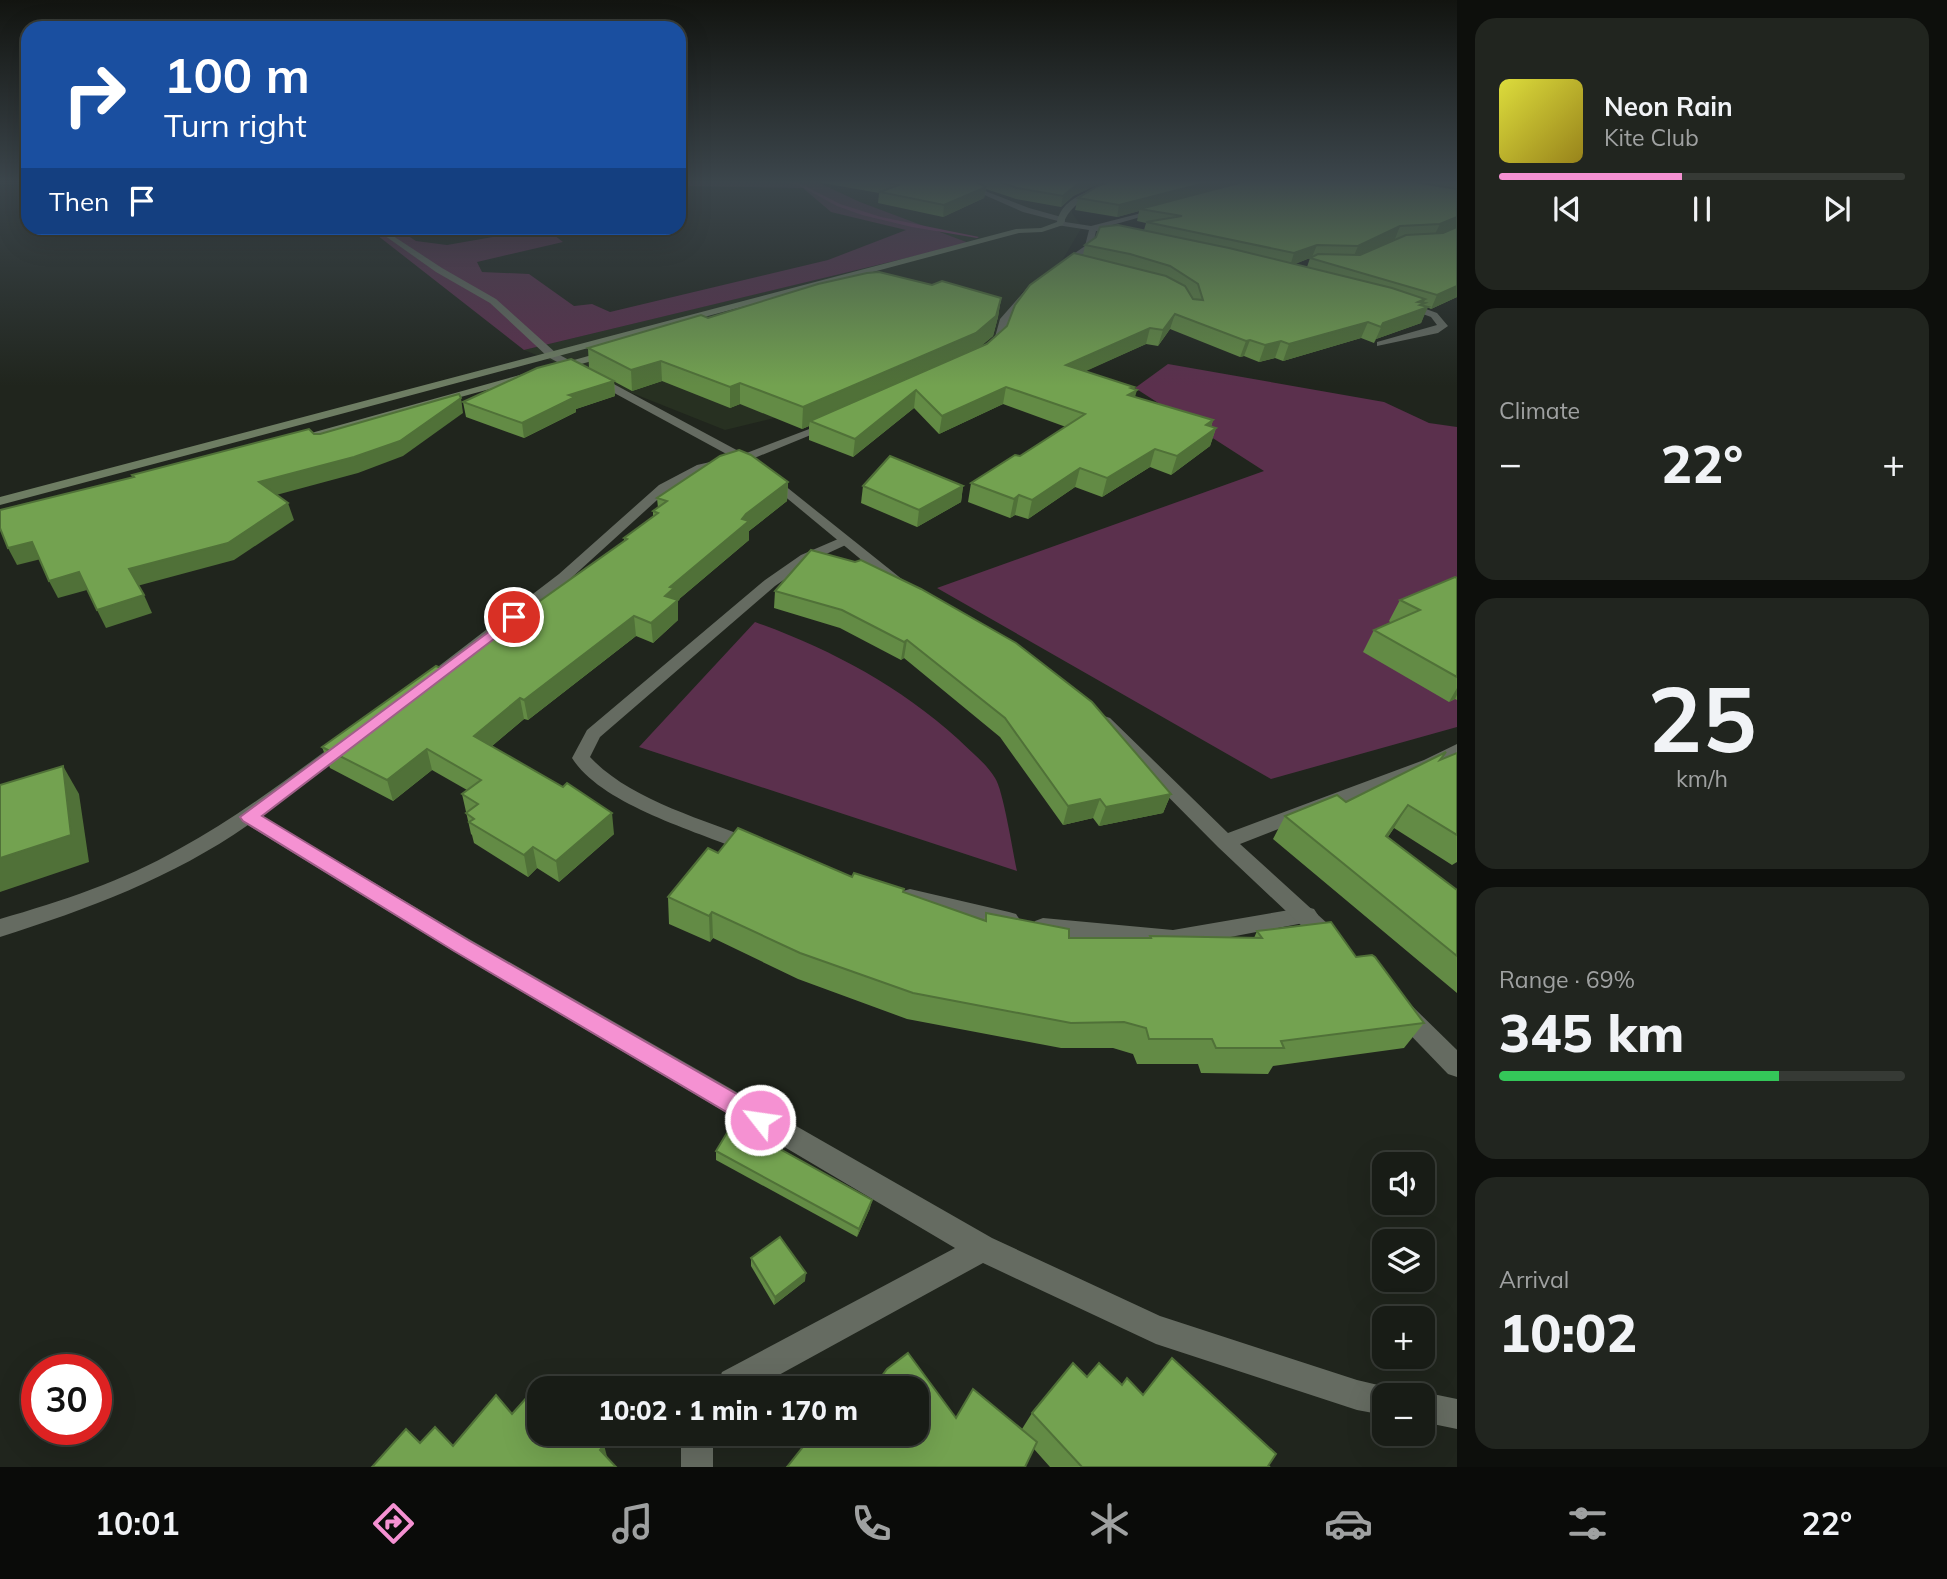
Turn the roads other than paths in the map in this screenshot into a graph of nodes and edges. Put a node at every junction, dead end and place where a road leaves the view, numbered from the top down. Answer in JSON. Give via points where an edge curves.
{"nodes":[{"id":1,"x":407,"y":248,"type":"edge"},
{"id":2,"x":954,"y":248,"type":"edge"},
{"id":3,"x":993,"y":248,"type":"edge"},
{"id":4,"x":1088,"y":248,"type":"edge"},
{"id":5,"x":1396,"y":302,"type":"edge"},
{"id":6,"x":646,"y":342,"type":"edge"},
{"id":7,"x":1380,"y":344,"type":"edge"},
{"id":8,"x":620,"y":350,"type":"edge"},
{"id":9,"x":552,"y":355,"type":"junction"},
{"id":10,"x":978,"y":357,"type":"edge"},
{"id":11,"x":567,"y":365,"type":"junction"},
{"id":12,"x":844,"y":419,"type":"edge"},
{"id":13,"x":284,"y":442,"type":"edge"},
{"id":14,"x":744,"y":458,"type":"junction"},
{"id":15,"x":0,"y":501,"type":"edge"},
{"id":16,"x":845,"y":540,"type":"junction"},
{"id":17,"x":912,"y":593,"type":"edge"},
{"id":18,"x":432,"y":679,"type":"edge"},
{"id":19,"x":1095,"y":715,"type":"edge"},
{"id":20,"x":357,"y":736,"type":"edge"},
{"id":21,"x":1457,"y":750,"type":"edge"},
{"id":22,"x":249,"y":817,"type":"junction"},
{"id":23,"x":1225,"y":842,"type":"junction"},
{"id":24,"x":765,"y":852,"type":"edge"},
{"id":25,"x":896,"y":894,"type":"edge"},
{"id":26,"x":1307,"y":915,"type":"junction"},
{"id":27,"x":0,"y":928,"type":"edge"},
{"id":28,"x":1344,"y":953,"type":"edge"},
{"id":29,"x":1391,"y":1000,"type":"edge"},
{"id":30,"x":1457,"y":1066,"type":"edge"},
{"id":31,"x":982,"y":1248,"type":"junction"},
{"id":32,"x":746,"y":1376,"type":"edge"},
{"id":33,"x":1372,"y":1398,"type":"edge"},
{"id":34,"x":1435,"y":1409,"type":"edge"},
{"id":35,"x":1457,"y":1414,"type":"edge"},
{"id":36,"x":696,"y":1446,"type":"edge"},
{"id":37,"x":697,"y":1467,"type":"edge"}],
"edges":[{"from":1,"to":9,"type":"street","via":[[493,301]]},
{"from":2,"to":9,"type":"street"},
{"from":3,"to":6,"type":"street"},
{"from":4,"to":10,"type":"street","via":[[1075,262],[1022,296],[1005,319],[999,338]]},
{"from":5,"to":7,"type":"street","via":[[1434,315],[1443,326]]},
{"from":8,"to":11,"type":"street"},
{"from":9,"to":11,"type":"street"},
{"from":9,"to":15,"type":"street"},
{"from":11,"to":13,"type":"street"},
{"from":11,"to":14,"type":"street"},
{"from":12,"to":14,"type":"street"},
{"from":14,"to":16,"type":"street"},
{"from":14,"to":18,"type":"street","via":[[701,468],[663,488],[564,577]]},
{"from":16,"to":17,"type":"street"},
{"from":16,"to":24,"type":"street","via":[[806,558],[771,583],[593,734],[582,758],[600,779],[638,800]]},
{"from":19,"to":23,"type":"street"},
{"from":20,"to":22,"type":"street"},
{"from":21,"to":23,"type":"street"},
{"from":22,"to":27,"type":"street","via":[[162,867],[93,898]]},
{"from":22,"to":31,"type":"street","via":[[461,946]]},
{"from":23,"to":26,"type":"street"},
{"from":25,"to":26,"type":"street","via":[[1031,925],[1173,939]]},
{"from":26,"to":28,"type":"street"},
{"from":29,"to":30,"type":"street"},
{"from":31,"to":32,"type":"street"},
{"from":31,"to":33,"type":"street","via":[[1156,1329]]},
{"from":34,"to":35,"type":"street"},
{"from":36,"to":37,"type":"street"}]}
